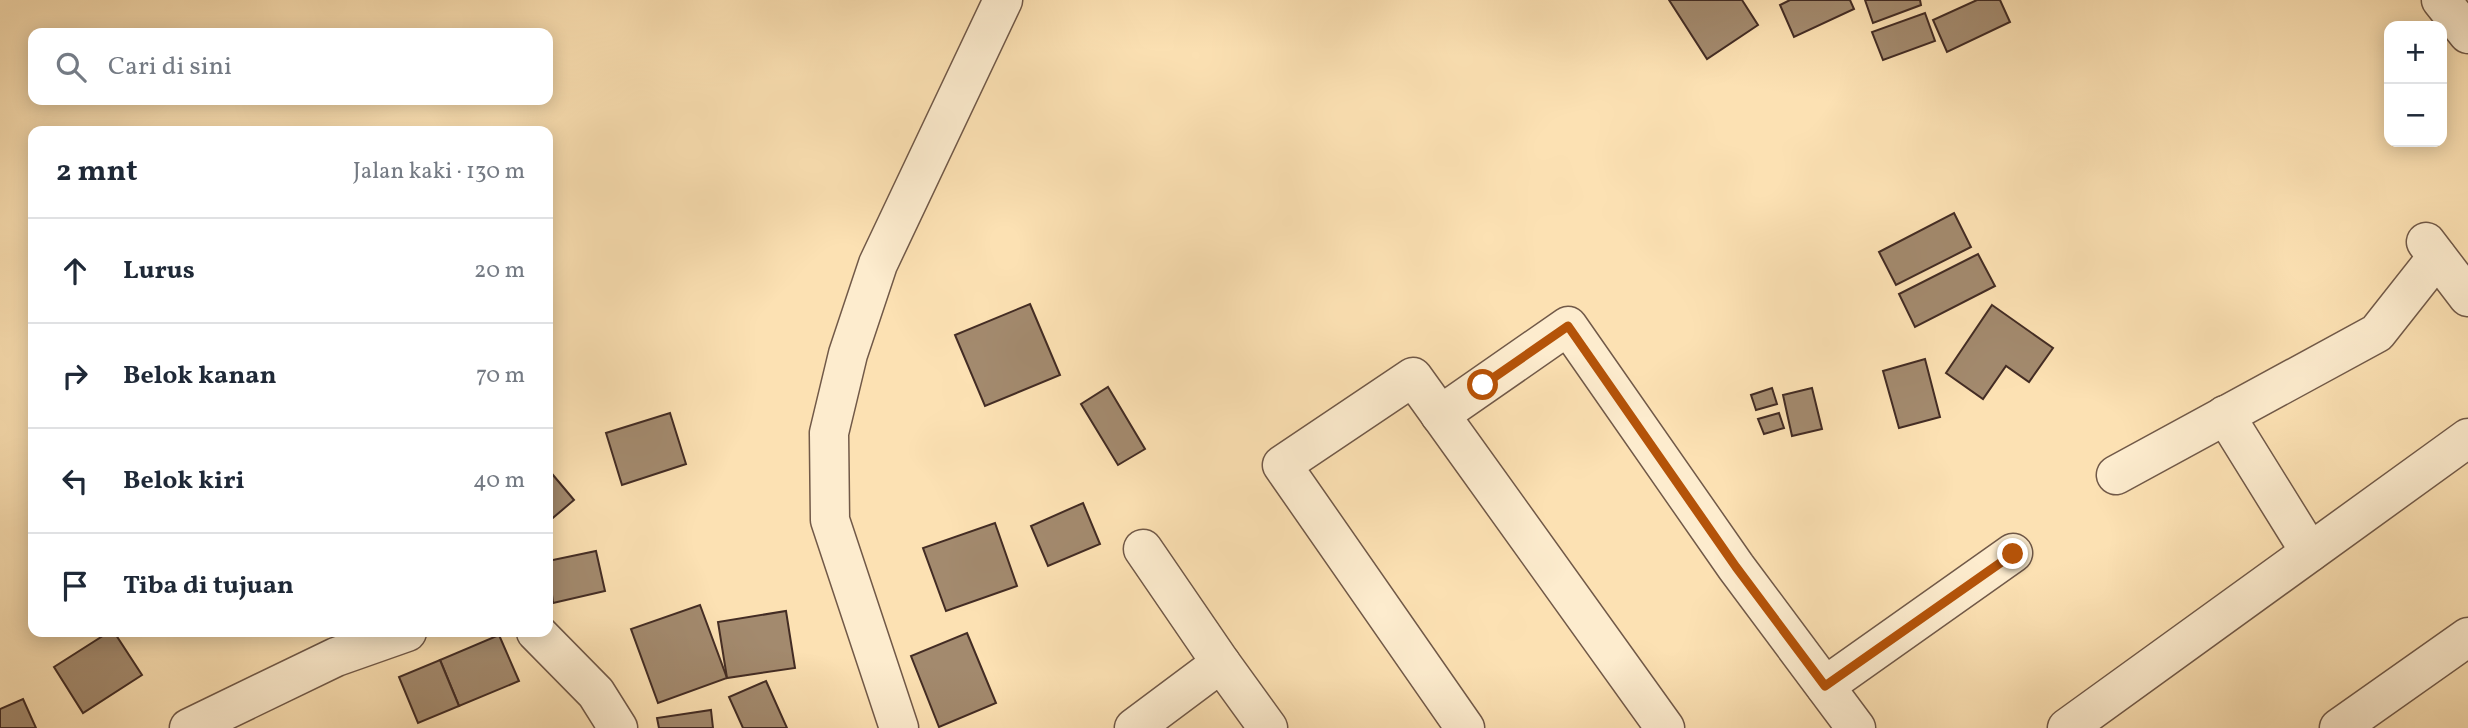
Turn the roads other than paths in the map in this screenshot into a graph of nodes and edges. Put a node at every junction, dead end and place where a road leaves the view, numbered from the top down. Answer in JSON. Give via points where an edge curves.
{"nodes":[{"id":1,"x":1003,"y":0,"type":"edge"},
{"id":2,"x":2441,"y":0,"type":"edge"},
{"id":3,"x":2468,"y":34,"type":"edge"},
{"id":4,"x":2468,"y":297,"type":"edge"},
{"id":5,"x":1440,"y":415,"type":"junction"},
{"id":6,"x":2225,"y":415,"type":"junction"},
{"id":7,"x":2468,"y":438,"type":"edge"},
{"id":8,"x":2116,"y":475,"type":"dead end"},
{"id":9,"x":1143,"y":549,"type":"dead end"},
{"id":10,"x":2310,"y":552,"type":"junction"},
{"id":11,"x":2013,"y":554,"type":"dead end"},
{"id":12,"x":393,"y":637,"type":"edge"},
{"id":13,"x":541,"y":637,"type":"edge"},
{"id":14,"x":2468,"y":637,"type":"edge"},
{"id":15,"x":1221,"y":663,"type":"junction"},
{"id":16,"x":1825,"y":686,"type":"junction"},
{"id":17,"x":189,"y":728,"type":"edge"},
{"id":18,"x":618,"y":728,"type":"edge"},
{"id":19,"x":899,"y":728,"type":"edge"},
{"id":20,"x":1134,"y":728,"type":"edge"},
{"id":21,"x":1268,"y":728,"type":"edge"},
{"id":22,"x":1465,"y":728,"type":"edge"},
{"id":23,"x":1665,"y":728,"type":"edge"},
{"id":24,"x":1856,"y":728,"type":"edge"},
{"id":25,"x":2067,"y":728,"type":"edge"},
{"id":26,"x":2339,"y":728,"type":"edge"}],
"edges":[{"from":1,"to":19,"type":"street","via":[[878,264],[848,354],[829,433],[830,520]]},
{"from":2,"to":3,"type":"street"},
{"from":4,"to":6,"type":"street","via":[[2432,249],[2377,332]]},
{"from":5,"to":16,"type":"street","via":[[1568,326]]},
{"from":5,"to":22,"type":"street","via":[[1413,377],[1282,465]]},
{"from":5,"to":23,"type":"street"},
{"from":6,"to":8,"type":"street"},
{"from":6,"to":10,"type":"street"},
{"from":7,"to":10,"type":"street"},
{"from":9,"to":15,"type":"street"},
{"from":10,"to":25,"type":"street"},
{"from":11,"to":16,"type":"street"},
{"from":12,"to":17,"type":"street","via":[[325,662]]},
{"from":13,"to":18,"type":"street","via":[[596,693]]},
{"from":14,"to":26,"type":"street"},
{"from":15,"to":20,"type":"street"},
{"from":15,"to":21,"type":"street"},
{"from":16,"to":24,"type":"street"}]}
